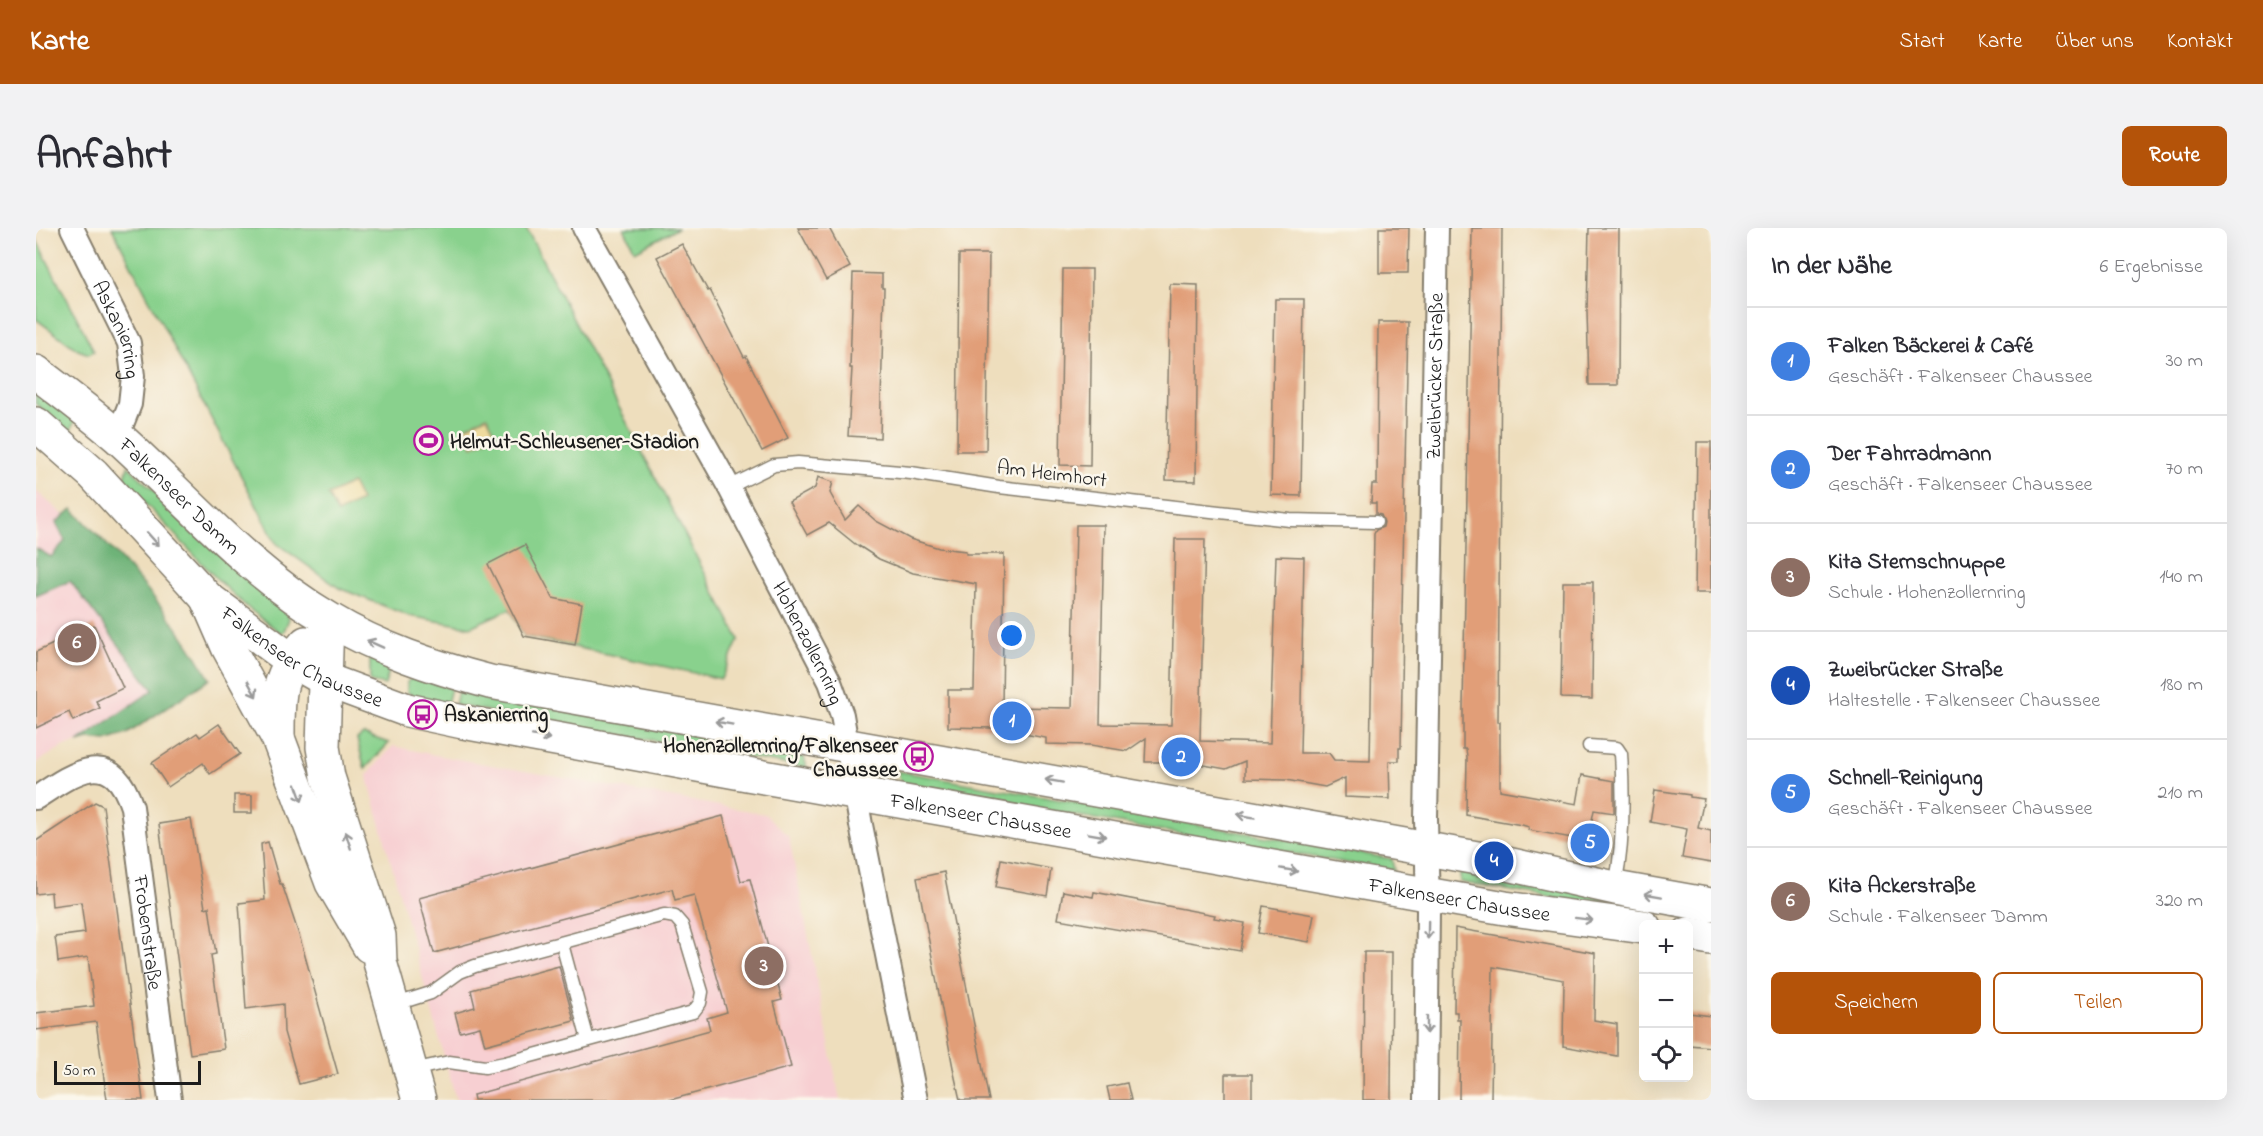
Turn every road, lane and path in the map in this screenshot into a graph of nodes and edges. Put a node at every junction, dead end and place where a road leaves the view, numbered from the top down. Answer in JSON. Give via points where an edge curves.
{"nodes":[{"id":1,"x":72,"y":228,"type":"edge"},
{"id":2,"x":1437,"y":228,"type":"edge"},
{"id":3,"x":589,"y":230,"type":"edge"},
{"id":4,"x":36,"y":372,"type":"edge"},
{"id":5,"x":36,"y":424,"type":"edge"},
{"id":6,"x":117,"y":436,"type":"junction"},
{"id":7,"x":93,"y":474,"type":"junction"},
{"id":8,"x":729,"y":488,"type":"junction"},
{"id":9,"x":1376,"y":522,"type":"dead end"},
{"id":10,"x":207,"y":598,"type":"junction"},
{"id":11,"x":327,"y":619,"type":"junction"},
{"id":12,"x":406,"y":657,"type":"junction"},
{"id":13,"x":291,"y":660,"type":"junction"},
{"id":14,"x":326,"y":680,"type":"junction"},
{"id":15,"x":389,"y":704,"type":"junction"},
{"id":16,"x":278,"y":738,"type":"junction"},
{"id":17,"x":847,"y":744,"type":"junction"},
{"id":18,"x":1589,"y":746,"type":"dead end"},
{"id":19,"x":855,"y":792,"type":"junction"},
{"id":20,"x":36,"y":798,"type":"edge"},
{"id":21,"x":1426,"y":849,"type":"junction"},
{"id":22,"x":1615,"y":888,"type":"junction"},
{"id":23,"x":1426,"y":895,"type":"junction"},
{"id":24,"x":1711,"y":905,"type":"edge"},
{"id":25,"x":1639,"y":926,"type":"edge"},
{"id":26,"x":1693,"y":935,"type":"edge"},
{"id":27,"x":1711,"y":938,"type":"edge"},
{"id":28,"x":562,"y":944,"type":"junction"},
{"id":29,"x":380,"y":962,"type":"junction"},
{"id":30,"x":392,"y":1005,"type":"junction"},
{"id":31,"x":588,"y":1040,"type":"junction"},
{"id":32,"x":414,"y":1085,"type":"edge"},
{"id":33,"x":170,"y":1100,"type":"edge"},
{"id":34,"x":916,"y":1100,"type":"edge"},
{"id":35,"x":1426,"y":1100,"type":"edge"}],
"edges":[{"from":1,"to":6,"type":"street","name":"Askanierring","via":[[129,343],[133,376],[130,404]]},
{"from":2,"to":21,"type":"street","name":"Zweibrücker Straße"},
{"from":3,"to":8,"type":"street","name":"Hohenzollernring"},
{"from":4,"to":6,"type":"main road","name":"Falkenseer Damm"},
{"from":5,"to":7,"type":"main road"},
{"from":6,"to":7,"type":"main road"},
{"from":6,"to":11,"type":"main road","name":"Falkenseer Damm","via":[[271,580]]},
{"from":7,"to":10,"type":"main road","one_way":true},
{"from":8,"to":9,"type":"lane","name":"Am Heimhort","via":[[774,465],[798,464],[911,473],[999,487],[1290,520]]},
{"from":8,"to":17,"type":"street","name":"Hohenzollernring","via":[[830,682]]},
{"from":10,"to":13,"type":"main road","name":"Falkenseer Chaussee"},
{"from":10,"to":16,"type":"main road","one_way":true,"via":[[228,647]]},
{"from":12,"to":11,"type":"main road","name":"Falkenseer Chaussee","one_way":true},
{"from":11,"to":13,"type":"main road"},
{"from":11,"to":14,"type":"main road"},
{"from":12,"to":15,"type":"main road"},
{"from":17,"to":12,"type":"main road","name":"Falkenseer Chaussee","one_way":true,"via":[[490,682]]},
{"from":13,"to":14,"type":"main road","name":"Falkenseer Chaussee"},
{"from":13,"to":16,"type":"main road","via":[[282,676]]},
{"from":14,"to":15,"type":"main road","name":"Falkenseer Chaussee"},
{"from":29,"to":14,"type":"main road","one_way":true,"via":[[379,936],[328,777],[323,747]]},
{"from":15,"to":19,"type":"main road","name":"Falkenseer Chaussee","one_way":true,"via":[[463,722]]},
{"from":16,"to":29,"type":"main road","one_way":true,"via":[[332,883]]},
{"from":17,"to":19,"type":"street","name":"Hohenzollernring"},
{"from":21,"to":17,"type":"main road","name":"Falkenseer Chaussee","one_way":true},
{"from":18,"to":22,"type":"lane","via":[[1617,748],[1622,754],[1622,854]]},
{"from":19,"to":23,"type":"main road","name":"Falkenseer Chaussee","one_way":true},
{"from":19,"to":34,"type":"street","name":"Hohenzollernring"},
{"from":20,"to":33,"type":"street","name":"Frobenstraße","via":[[59,782],[90,770],[111,772],[126,790],[132,807]]},
{"from":21,"to":22,"type":"main road","name":"Falkenseer Chaussee"},
{"from":21,"to":23,"type":"street","name":"Zweibrücker Straße"},
{"from":24,"to":22,"type":"main road","name":"Falkenseer Chaussee","one_way":true},
{"from":23,"to":25,"type":"main road","name":"Falkenseer Chaussee","one_way":true},
{"from":23,"to":35,"type":"street","name":"Zweibrücker Straße","one_way":true},
{"from":26,"to":27,"type":"main road"},
{"from":28,"to":30,"type":"lane","via":[[475,966],[431,993]]},
{"from":28,"to":31,"type":"lane"},
{"from":28,"to":31,"type":"lane","via":[[664,915],[675,917],[682,924],[702,992],[693,1012]]},
{"from":29,"to":30,"type":"main road"},
{"from":30,"to":32,"type":"main road"},
{"from":31,"to":32,"type":"lane","via":[[505,1063],[485,1066],[449,1062]]}]}
